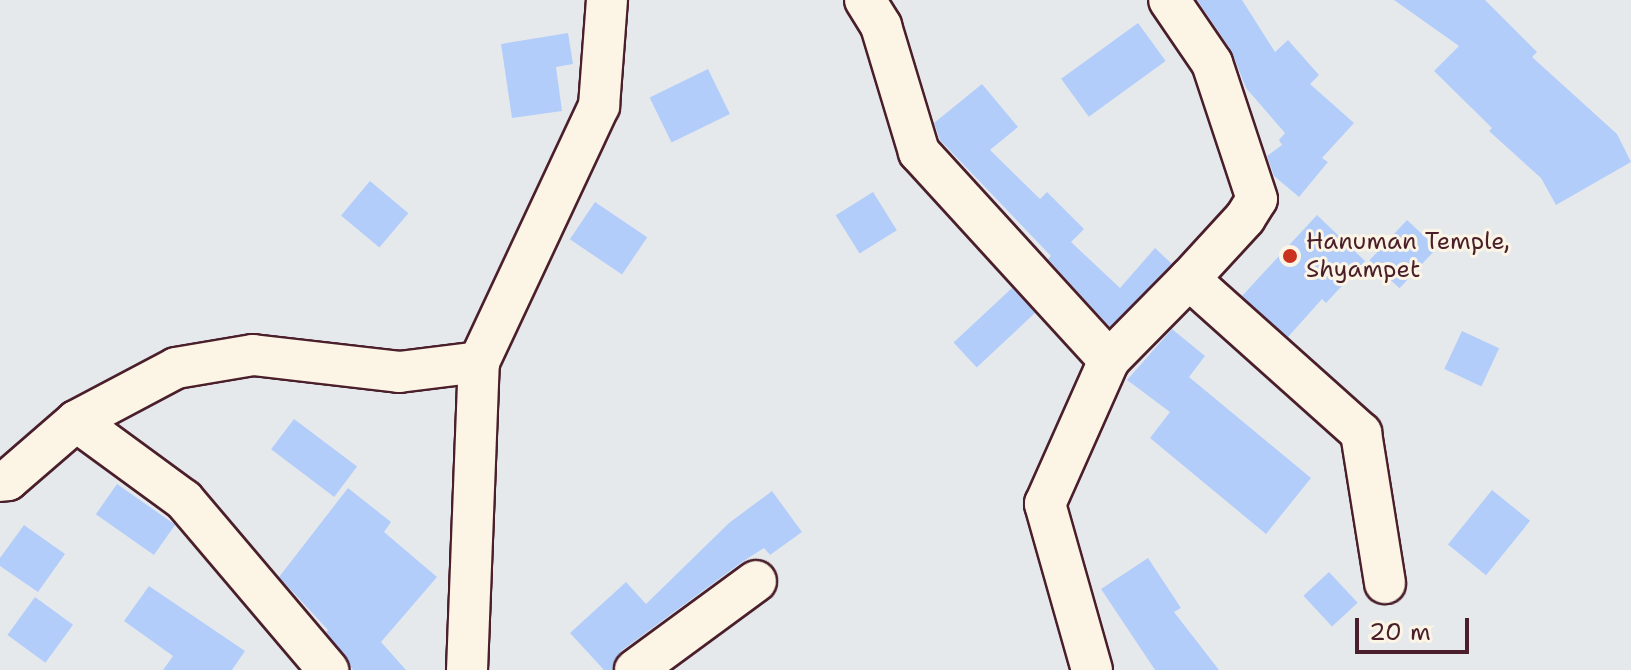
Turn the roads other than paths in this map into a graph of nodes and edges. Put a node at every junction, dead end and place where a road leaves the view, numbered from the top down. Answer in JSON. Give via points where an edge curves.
{"nodes":[{"id":1,"x":607,"y":0,"type":"edge"},
{"id":2,"x":865,"y":0,"type":"edge"},
{"id":3,"x":1169,"y":0,"type":"edge"},
{"id":4,"x":1189,"y":279,"type":"junction"},
{"id":5,"x":1109,"y":360,"type":"junction"},
{"id":6,"x":479,"y":362,"type":"junction"},
{"id":7,"x":76,"y":421,"type":"junction"},
{"id":8,"x":0,"y":481,"type":"edge"},
{"id":9,"x":756,"y":581,"type":"dead end"},
{"id":10,"x":1385,"y":583,"type":"dead end"},
{"id":11,"x":328,"y":670,"type":"edge"},
{"id":12,"x":467,"y":670,"type":"edge"},
{"id":13,"x":635,"y":670,"type":"edge"},
{"id":14,"x":1092,"y":670,"type":"edge"}],
"edges":[{"from":1,"to":6,"type":"street","via":[[599,106]]},
{"from":2,"to":5,"type":"street","via":[[881,26],[919,152]]},
{"from":3,"to":4,"type":"street","via":[[1212,63],[1257,199]]},
{"from":4,"to":5,"type":"street"},
{"from":4,"to":10,"type":"street","via":[[1361,433]]},
{"from":5,"to":14,"type":"street","via":[[1045,504]]},
{"from":6,"to":7,"type":"street","via":[[399,372],[253,355],[176,368]]},
{"from":6,"to":12,"type":"street"},
{"from":7,"to":8,"type":"street","via":[[8,480]]},
{"from":7,"to":11,"type":"street","via":[[184,500]]},
{"from":9,"to":13,"type":"street"}]}
